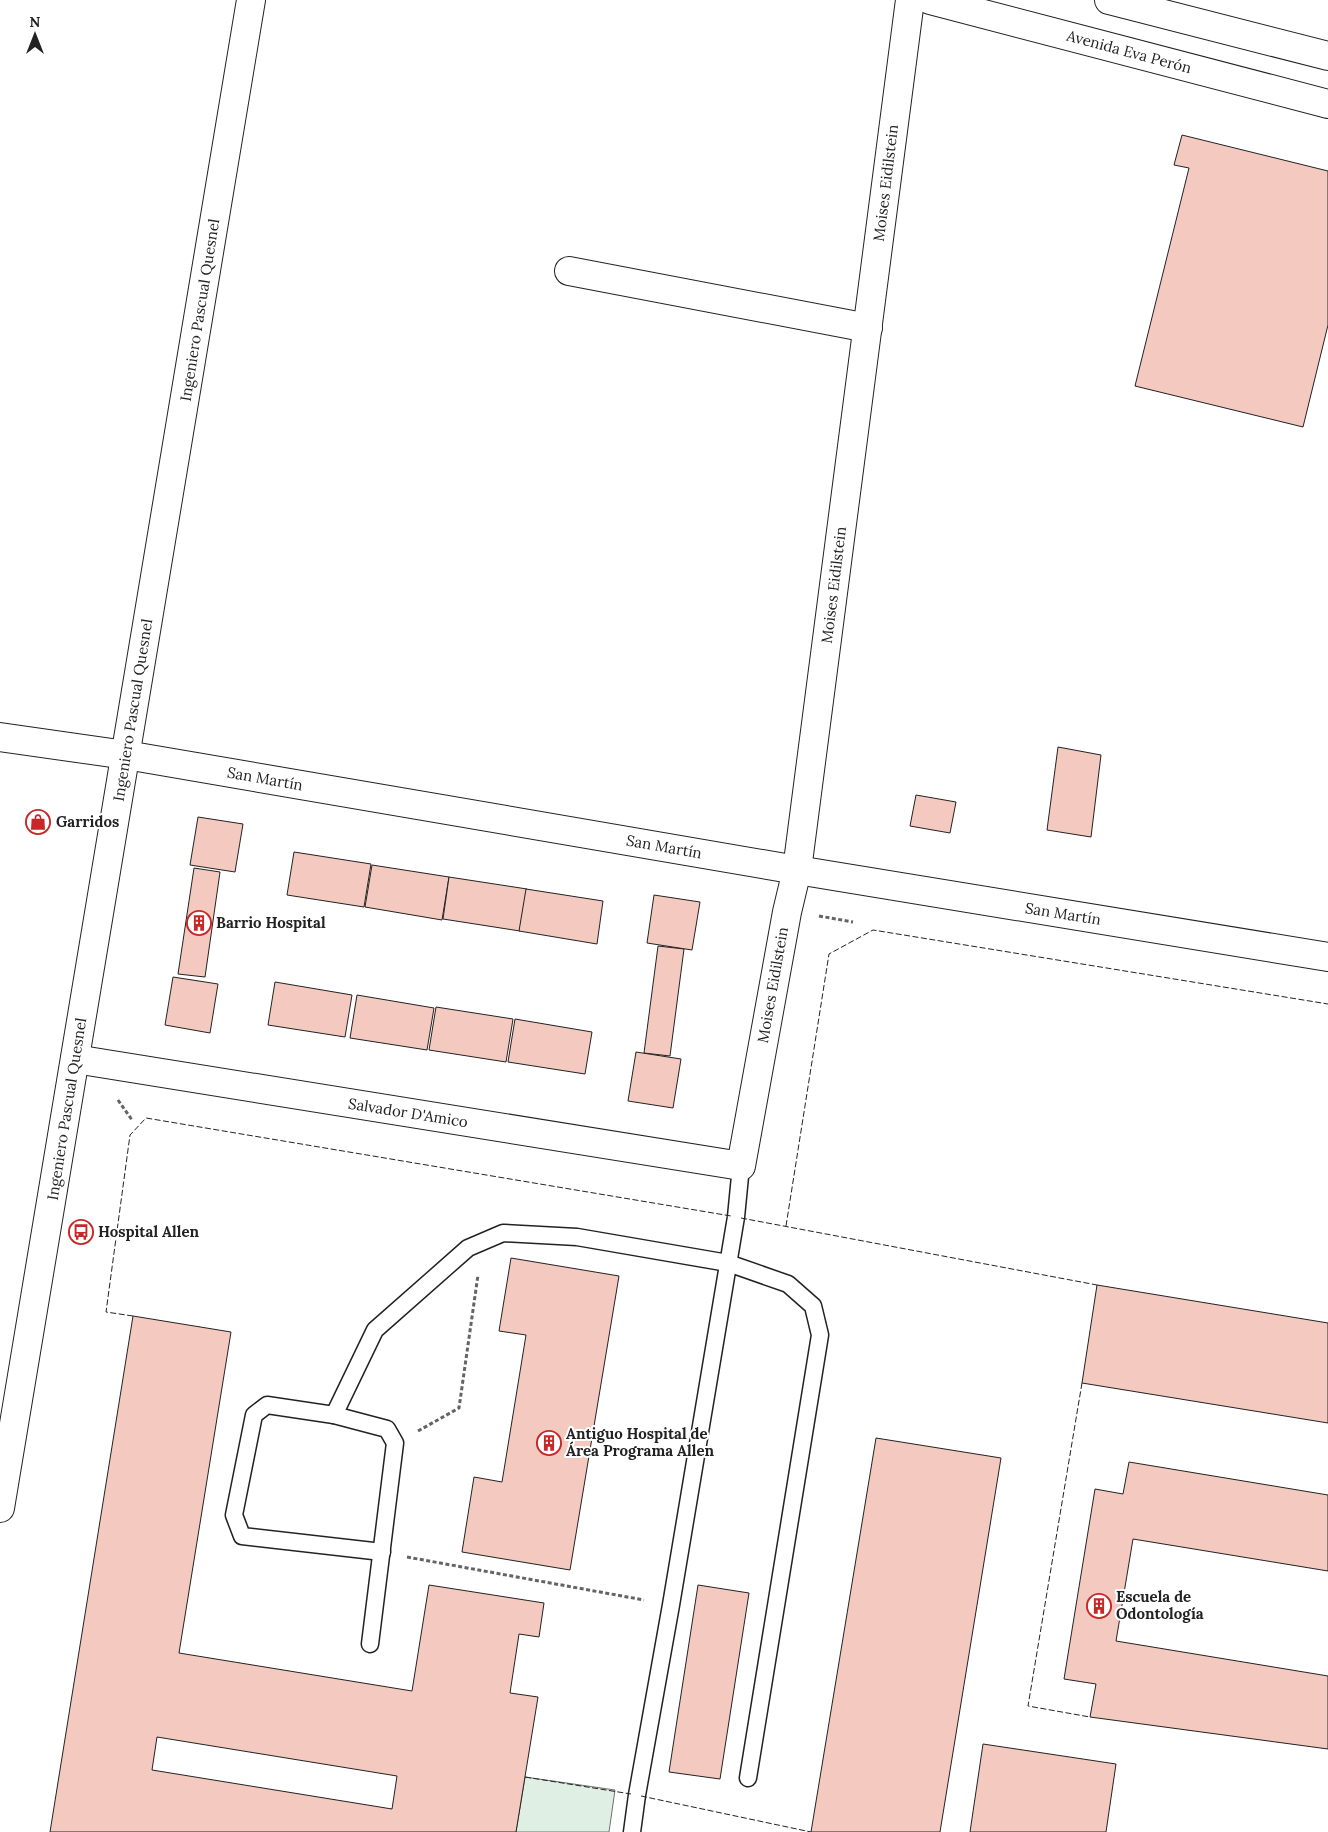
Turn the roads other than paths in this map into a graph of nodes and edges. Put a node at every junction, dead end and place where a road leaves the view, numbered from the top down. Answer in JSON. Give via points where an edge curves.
{"nodes":[{"id":1,"x":252,"y":0,"type":"edge"},
{"id":2,"x":910,"y":0,"type":"edge"},
{"id":3,"x":930,"y":0,"type":"edge"},
{"id":4,"x":1109,"y":0,"type":"edge"},
{"id":5,"x":1164,"y":7,"type":"edge"},
{"id":6,"x":1328,"y":56,"type":"edge"},
{"id":7,"x":1328,"y":104,"type":"edge"},
{"id":8,"x":569,"y":271,"type":"dead end"},
{"id":9,"x":868,"y":328,"type":"junction"},
{"id":10,"x":0,"y":736,"type":"edge"},
{"id":11,"x":126,"y":755,"type":"junction"},
{"id":12,"x":797,"y":870,"type":"junction"},
{"id":13,"x":1328,"y":957,"type":"edge"},
{"id":14,"x":75,"y":1059,"type":"junction"},
{"id":15,"x":740,"y":1166,"type":"junction"},
{"id":16,"x":728,"y":1263,"type":"junction"},
{"id":17,"x":334,"y":1415,"type":"junction"},
{"id":18,"x":4,"y":1461,"type":"edge"},
{"id":19,"x":0,"y":1508,"type":"edge"},
{"id":20,"x":382,"y":1552,"type":"junction"},
{"id":21,"x":370,"y":1644,"type":"dead end"},
{"id":22,"x":748,"y":1778,"type":"dead end"},
{"id":23,"x":632,"y":1832,"type":"edge"}],
"edges":[{"from":1,"to":11,"type":"street","name":"Ingeniero Pascual Quesnel"},
{"from":2,"to":9,"type":"street","name":"Moises Eidilstein"},
{"from":3,"to":7,"type":"street","name":"Avenida Eva Perón"},
{"from":4,"to":5,"type":"street"},
{"from":5,"to":6,"type":"street"},
{"from":8,"to":9,"type":"street"},
{"from":9,"to":12,"type":"street","name":"Moises Eidilstein"},
{"from":10,"to":11,"type":"street","name":"San Martín"},
{"from":11,"to":12,"type":"street","name":"San Martín"},
{"from":11,"to":14,"type":"street","name":"Ingeniero Pascual Quesnel"},
{"from":12,"to":13,"type":"street","name":"San Martín"},
{"from":12,"to":15,"type":"street","name":"Moises Eidilstein"},
{"from":14,"to":15,"type":"street","name":"Salvador D'Amico"},
{"from":14,"to":18,"type":"street","name":"Ingeniero Pascual Quesnel"},
{"from":15,"to":16,"type":"lane"},
{"from":16,"to":17,"type":"lane","via":[[577,1237],[502,1233],[468,1248],[375,1330]]},
{"from":16,"to":22,"type":"lane","via":[[788,1284],[813,1306],[820,1335]]},
{"from":16,"to":23,"type":"lane"},
{"from":17,"to":20,"type":"lane","via":[[387,1429],[395,1443]]},
{"from":17,"to":20,"type":"lane","via":[[267,1404],[254,1415],[234,1515],[242,1536]]},
{"from":18,"to":19,"type":"street","name":"Ingeniero Pascual Quesnel"},
{"from":20,"to":21,"type":"lane"}]}
